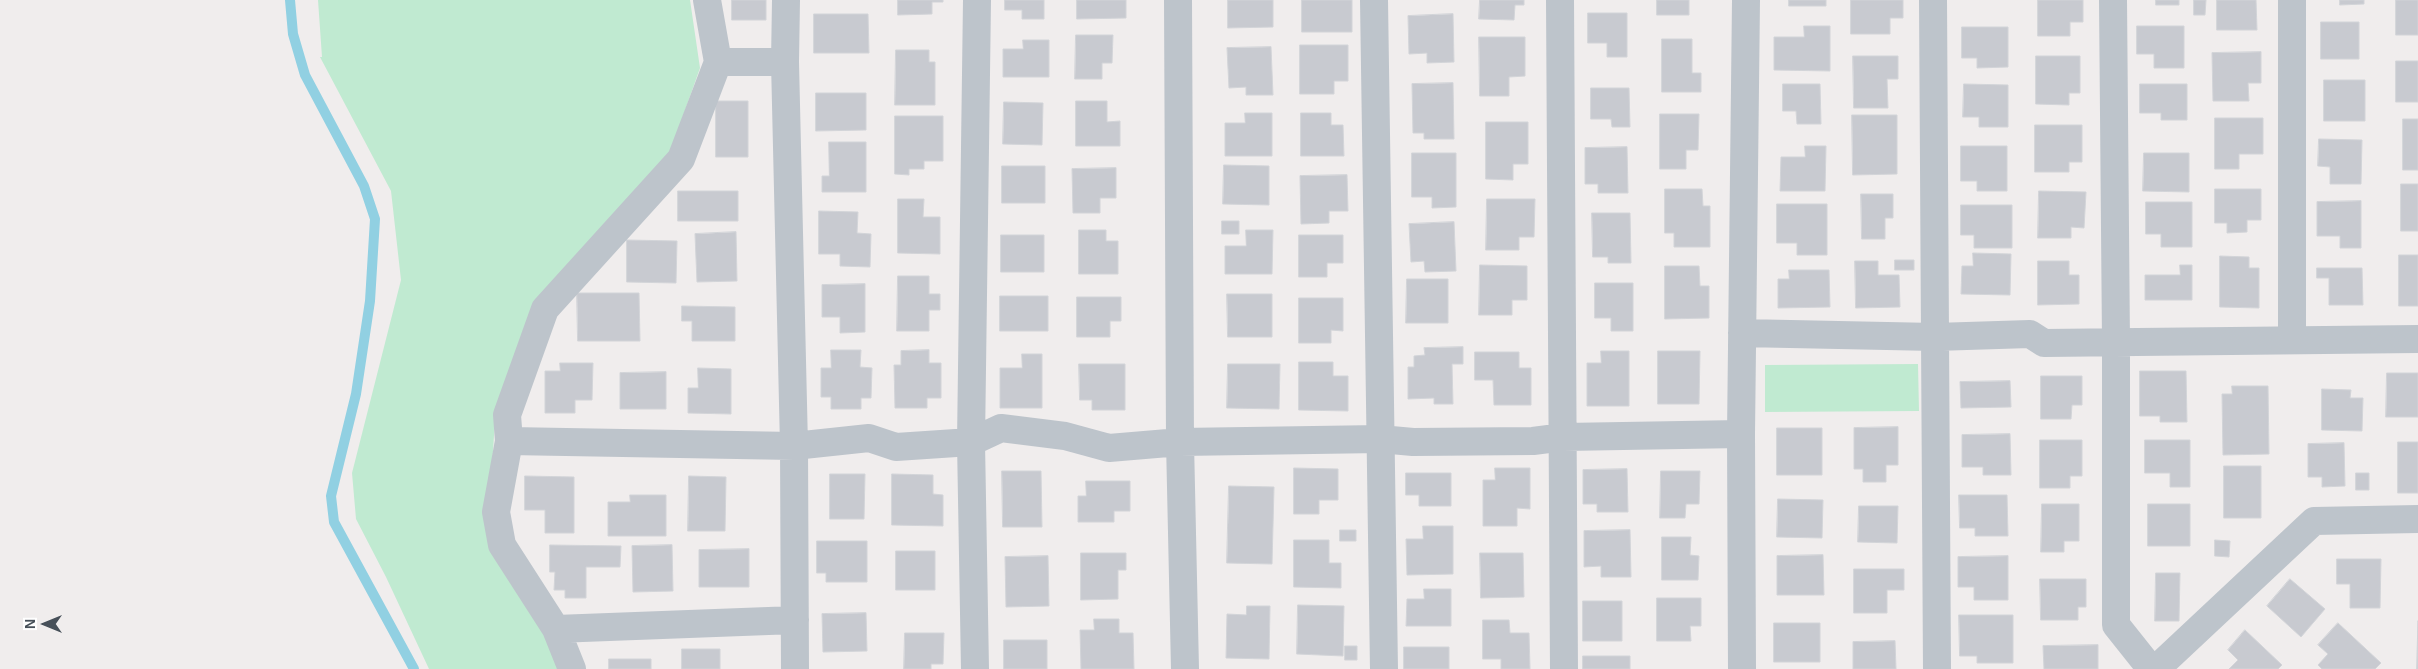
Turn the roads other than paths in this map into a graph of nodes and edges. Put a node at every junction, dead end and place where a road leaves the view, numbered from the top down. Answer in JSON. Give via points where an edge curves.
{"nodes":[{"id":1,"x":707,"y":0,"type":"edge"},
{"id":2,"x":786,"y":0,"type":"edge"},
{"id":3,"x":977,"y":0,"type":"edge"},
{"id":4,"x":1178,"y":0,"type":"edge"},
{"id":5,"x":1374,"y":0,"type":"edge"},
{"id":6,"x":1560,"y":0,"type":"edge"},
{"id":7,"x":1746,"y":0,"type":"edge"},
{"id":8,"x":1933,"y":0,"type":"edge"},
{"id":9,"x":2113,"y":0,"type":"edge"},
{"id":10,"x":2292,"y":0,"type":"edge"},
{"id":11,"x":718,"y":62,"type":"junction"},
{"id":12,"x":785,"y":62,"type":"junction"},
{"id":13,"x":1742,"y":333,"type":"junction"},
{"id":14,"x":1935,"y":338,"type":"junction"},
{"id":15,"x":2292,"y":338,"type":"junction"},
{"id":16,"x":2418,"y":339,"type":"edge"},
{"id":17,"x":2116,"y":342,"type":"junction"},
{"id":18,"x":1741,"y":434,"type":"junction"},
{"id":19,"x":1564,"y":437,"type":"junction"},
{"id":20,"x":1380,"y":439,"type":"junction"},
{"id":21,"x":509,"y":441,"type":"junction"},
{"id":22,"x":971,"y":442,"type":"junction"},
{"id":23,"x":1180,"y":442,"type":"junction"},
{"id":24,"x":794,"y":446,"type":"junction"},
{"id":25,"x":2418,"y":520,"type":"edge"},
{"id":26,"x":795,"y":620,"type":"junction"},
{"id":27,"x":556,"y":630,"type":"junction"},
{"id":28,"x":572,"y":669,"type":"edge"},
{"id":29,"x":795,"y":669,"type":"edge"},
{"id":30,"x":974,"y":669,"type":"edge"},
{"id":31,"x":1186,"y":669,"type":"edge"},
{"id":32,"x":1384,"y":669,"type":"edge"},
{"id":33,"x":1564,"y":669,"type":"edge"},
{"id":34,"x":1742,"y":669,"type":"edge"},
{"id":35,"x":1938,"y":669,"type":"edge"},
{"id":36,"x":2151,"y":669,"type":"edge"},
{"id":37,"x":2156,"y":669,"type":"edge"}],
"edges":[{"from":1,"to":11,"type":"street"},
{"from":2,"to":12,"type":"street"},
{"from":3,"to":22,"type":"street"},
{"from":4,"to":23,"type":"street"},
{"from":5,"to":20,"type":"street"},
{"from":6,"to":19,"type":"street"},
{"from":7,"to":13,"type":"street"},
{"from":8,"to":14,"type":"street"},
{"from":9,"to":17,"type":"street"},
{"from":10,"to":15,"type":"street"},
{"from":11,"to":12,"type":"street"},
{"from":11,"to":21,"type":"street","via":[[680,159],[545,309],[507,414]]},
{"from":12,"to":24,"type":"street"},
{"from":13,"to":14,"type":"street"},
{"from":13,"to":18,"type":"street"},
{"from":14,"to":17,"type":"street","via":[[2030,334],[2044,343]]},
{"from":14,"to":35,"type":"street"},
{"from":15,"to":16,"type":"street"},
{"from":15,"to":17,"type":"street"},
{"from":17,"to":36,"type":"street","via":[[2116,625]]},
{"from":18,"to":19,"type":"street"},
{"from":18,"to":34,"type":"street"},
{"from":19,"to":20,"type":"street","via":[[1533,441],[1413,442]]},
{"from":19,"to":33,"type":"street"},
{"from":20,"to":23,"type":"street"},
{"from":20,"to":32,"type":"street"},
{"from":21,"to":24,"type":"street"},
{"from":21,"to":27,"type":"street","via":[[496,512],[502,545]]},
{"from":22,"to":23,"type":"street","via":[[1001,428],[1065,436],[1109,448]]},
{"from":22,"to":24,"type":"street","via":[[896,447],[870,438]]},
{"from":22,"to":30,"type":"street"},
{"from":23,"to":31,"type":"street"},
{"from":24,"to":26,"type":"street"},
{"from":25,"to":37,"type":"street","via":[[2314,521]]},
{"from":26,"to":27,"type":"street"},
{"from":26,"to":29,"type":"street"},
{"from":27,"to":28,"type":"street"}]}
